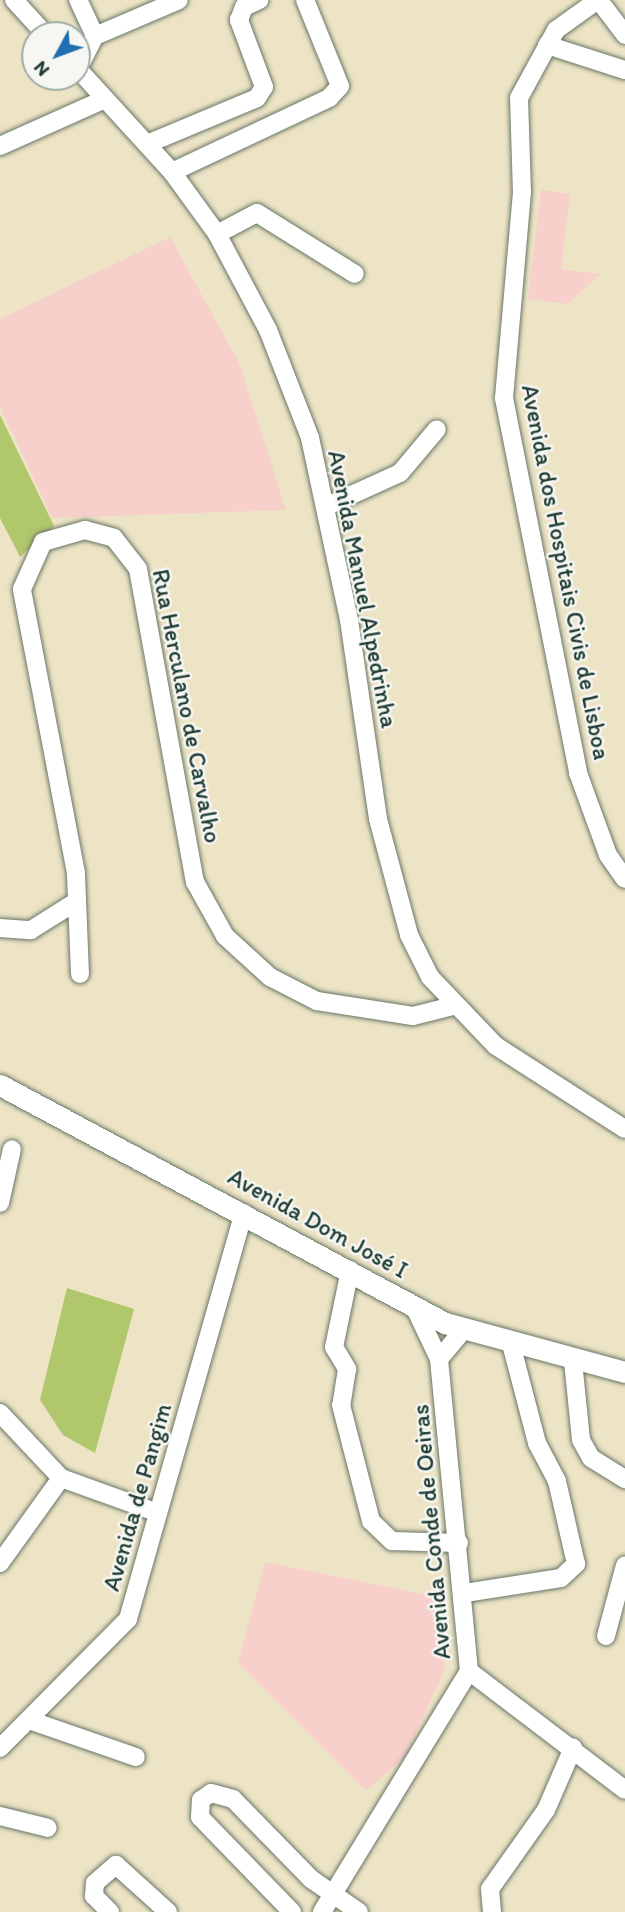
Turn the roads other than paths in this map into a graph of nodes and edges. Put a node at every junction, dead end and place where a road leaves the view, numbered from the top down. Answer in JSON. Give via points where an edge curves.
{"nodes":[{"id":1,"x":14,"y":0,"type":"edge"},
{"id":2,"x":78,"y":0,"type":"edge"},
{"id":3,"x":179,"y":0,"type":"edge"},
{"id":4,"x":259,"y":0,"type":"edge"},
{"id":5,"x":305,"y":0,"type":"edge"},
{"id":6,"x":598,"y":3,"type":"edge"},
{"id":7,"x":625,"y":9,"type":"edge"},
{"id":8,"x":33,"y":21,"type":"edge"},
{"id":9,"x":625,"y":34,"type":"edge"},
{"id":10,"x":95,"y":36,"type":"junction"},
{"id":11,"x":91,"y":43,"type":"edge"},
{"id":12,"x":547,"y":45,"type":"junction"},
{"id":13,"x":625,"y":71,"type":"edge"},
{"id":14,"x":91,"y":84,"type":"edge"},
{"id":15,"x":105,"y":99,"type":"junction"},
{"id":16,"x":147,"y":144,"type":"junction"},
{"id":17,"x":0,"y":146,"type":"edge"},
{"id":18,"x":172,"y":172,"type":"junction"},
{"id":19,"x":217,"y":234,"type":"junction"},
{"id":20,"x":355,"y":274,"type":"dead end"},
{"id":21,"x":437,"y":429,"type":"dead end"},
{"id":22,"x":325,"y":507,"type":"junction"},
{"id":23,"x":625,"y":878,"type":"edge"},
{"id":24,"x":74,"y":903,"type":"junction"},
{"id":25,"x":0,"y":928,"type":"edge"},
{"id":26,"x":80,"y":974,"type":"dead end"},
{"id":27,"x":453,"y":1006,"type":"junction"},
{"id":28,"x":0,"y":1085,"type":"edge"},
{"id":29,"x":625,"y":1129,"type":"edge"},
{"id":30,"x":12,"y":1150,"type":"dead end"},
{"id":31,"x":0,"y":1203,"type":"edge"},
{"id":32,"x":244,"y":1213,"type":"junction"},
{"id":33,"x":350,"y":1270,"type":"junction"},
{"id":34,"x":414,"y":1306,"type":"junction"},
{"id":35,"x":464,"y":1329,"type":"junction"},
{"id":36,"x":511,"y":1344,"type":"junction"},
{"id":37,"x":439,"y":1359,"type":"junction"},
{"id":38,"x":573,"y":1361,"type":"junction"},
{"id":39,"x":625,"y":1372,"type":"edge"},
{"id":40,"x":0,"y":1413,"type":"edge"},
{"id":41,"x":61,"y":1478,"type":"junction"},
{"id":42,"x":625,"y":1479,"type":"edge"},
{"id":43,"x":158,"y":1513,"type":"junction"},
{"id":44,"x":460,"y":1543,"type":"junction"},
{"id":45,"x":0,"y":1563,"type":"edge"},
{"id":46,"x":625,"y":1565,"type":"edge"},
{"id":47,"x":465,"y":1593,"type":"junction"},
{"id":48,"x":606,"y":1636,"type":"dead end"},
{"id":49,"x":469,"y":1671,"type":"junction"},
{"id":50,"x":29,"y":1720,"type":"junction"},
{"id":51,"x":0,"y":1748,"type":"edge"},
{"id":52,"x":573,"y":1748,"type":"junction"},
{"id":53,"x":136,"y":1757,"type":"dead end"},
{"id":54,"x":625,"y":1790,"type":"edge"},
{"id":55,"x":0,"y":1816,"type":"edge"},
{"id":56,"x":48,"y":1828,"type":"dead end"},
{"id":57,"x":334,"y":1892,"type":"junction"},
{"id":58,"x":110,"y":1912,"type":"edge"},
{"id":59,"x":168,"y":1912,"type":"edge"},
{"id":60,"x":292,"y":1912,"type":"edge"},
{"id":61,"x":322,"y":1912,"type":"edge"},
{"id":62,"x":359,"y":1912,"type":"edge"},
{"id":63,"x":492,"y":1912,"type":"edge"}],
"edges":[{"from":1,"to":8,"type":"street"},
{"from":2,"to":10,"type":"street"},
{"from":3,"to":10,"type":"street"},
{"from":4,"to":16,"type":"street","via":[[244,7],[239,20],[264,87],[257,98]]},
{"from":5,"to":18,"type":"street","via":[[340,86],[329,98]]},
{"from":6,"to":7,"type":"street"},
{"from":6,"to":9,"type":"street"},
{"from":6,"to":12,"type":"street","name":"Avenida dos Hospitais Civis de Lisboa","via":[[570,17]]},
{"from":10,"to":11,"type":"street"},
{"from":12,"to":13,"type":"street"},
{"from":12,"to":23,"type":"street","name":"Avenida dos Hospitais Civis de Lisboa","via":[[519,98],[522,192],[504,398],[578,773],[608,855]]},
{"from":14,"to":15,"type":"street","name":"Avenida Manuel Alpedrinha"},
{"from":15,"to":16,"type":"street","name":"Avenida Manuel Alpedrinha"},
{"from":15,"to":17,"type":"street"},
{"from":16,"to":18,"type":"street","name":"Avenida Manuel Alpedrinha"},
{"from":18,"to":19,"type":"street","name":"Avenida Manuel Alpedrinha"},
{"from":19,"to":20,"type":"street","via":[[257,213]]},
{"from":19,"to":22,"type":"street","name":"Avenida Manuel Alpedrinha","via":[[268,330],[310,439]]},
{"from":21,"to":22,"type":"street","via":[[400,473]]},
{"from":22,"to":27,"type":"street","name":"Avenida Manuel Alpedrinha","via":[[378,819],[409,935]]},
{"from":24,"to":25,"type":"street","via":[[31,930]]},
{"from":24,"to":26,"type":"street","name":"Rua Herculano de Carvalho"},
{"from":24,"to":27,"type":"street","name":"Rua Herculano de Carvalho","via":[[76,873],[22,589],[43,542],[57,533],[85,530],[114,538],[138,569],[195,881],[225,936],[270,978],[317,1001],[414,1016]]},
{"from":27,"to":29,"type":"street","via":[[496,1046]]},
{"from":28,"to":32,"type":"street","name":"Avenida Dom José I"},
{"from":30,"to":31,"type":"street"},
{"from":32,"to":33,"type":"street","name":"Avenida Dom José I"},
{"from":32,"to":43,"type":"street","name":"Avenida de Pangim"},
{"from":33,"to":34,"type":"street","name":"Avenida Dom José I"},
{"from":33,"to":44,"type":"street","via":[[334,1347],[347,1369],[341,1405],[371,1521],[392,1541]]},
{"from":34,"to":35,"type":"street","name":"Avenida Dom José I"},
{"from":34,"to":37,"type":"street","name":"Avenida Conde de Oeiras"},
{"from":35,"to":36,"type":"street","name":"Avenida Dom José I"},
{"from":35,"to":37,"type":"street"},
{"from":36,"to":38,"type":"street","name":"Avenida Dom José I"},
{"from":36,"to":47,"type":"street","via":[[537,1443],[557,1481],[576,1564],[561,1578]]},
{"from":37,"to":44,"type":"street","name":"Avenida Conde de Oeiras"},
{"from":38,"to":39,"type":"street","name":"Avenida Dom José I"},
{"from":38,"to":42,"type":"street","via":[[582,1440],[591,1458]]},
{"from":40,"to":41,"type":"street"},
{"from":41,"to":43,"type":"street"},
{"from":41,"to":45,"type":"street"},
{"from":43,"to":50,"type":"street","name":"Avenida de Pangim","via":[[128,1619]]},
{"from":44,"to":47,"type":"street","name":"Avenida Conde de Oeiras"},
{"from":46,"to":48,"type":"street"},
{"from":47,"to":49,"type":"street","name":"Avenida Conde de Oeiras"},
{"from":49,"to":52,"type":"street"},
{"from":49,"to":57,"type":"street","name":"Avenida Conde de Oeiras"},
{"from":50,"to":51,"type":"street","name":"Avenida de Pangim"},
{"from":50,"to":53,"type":"street"},
{"from":52,"to":54,"type":"street"},
{"from":52,"to":63,"type":"street","via":[[546,1810],[490,1889]]},
{"from":55,"to":56,"type":"street"},
{"from":57,"to":60,"type":"street","via":[[312,1879],[233,1799],[211,1793],[201,1800],[200,1817]]},
{"from":57,"to":61,"type":"street","name":"Avenida Conde de Oeiras"},
{"from":57,"to":62,"type":"street"},
{"from":58,"to":59,"type":"street","via":[[94,1896],[95,1883],[116,1865]]}]}
